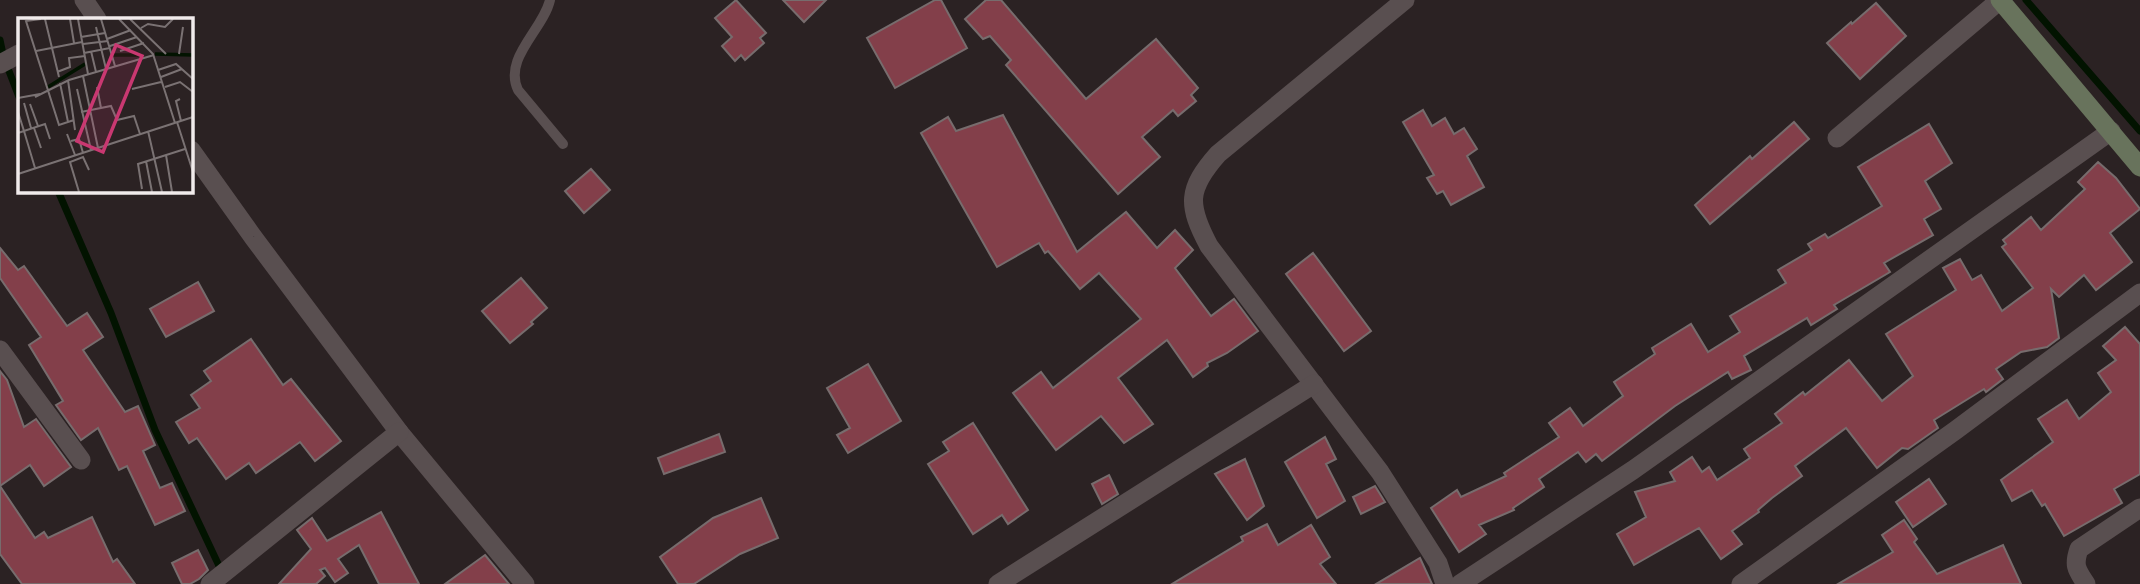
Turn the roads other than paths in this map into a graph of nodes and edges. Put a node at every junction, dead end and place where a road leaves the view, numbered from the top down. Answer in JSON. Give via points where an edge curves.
{"nodes":[{"id":1,"x":550,"y":0,"type":"edge"},
{"id":2,"x":1405,"y":0,"type":"edge"},
{"id":3,"x":2000,"y":0,"type":"edge"},
{"id":4,"x":18,"y":55,"type":"edge"},
{"id":5,"x":0,"y":64,"type":"edge"},
{"id":6,"x":2111,"y":131,"type":"junction"},
{"id":7,"x":1837,"y":138,"type":"dead end"},
{"id":8,"x":564,"y":144,"type":"dead end"},
{"id":9,"x":192,"y":151,"type":"edge"},
{"id":10,"x":2140,"y":167,"type":"edge"},
{"id":11,"x":2140,"y":293,"type":"edge"},
{"id":12,"x":0,"y":351,"type":"edge"},
{"id":13,"x":1314,"y":384,"type":"junction"},
{"id":14,"x":399,"y":432,"type":"junction"},
{"id":15,"x":80,"y":460,"type":"dead end"},
{"id":16,"x":2140,"y":508,"type":"edge"},
{"id":17,"x":210,"y":584,"type":"edge"},
{"id":18,"x":525,"y":584,"type":"edge"},
{"id":19,"x":998,"y":584,"type":"edge"},
{"id":20,"x":1445,"y":584,"type":"edge"},
{"id":21,"x":1460,"y":584,"type":"edge"},
{"id":22,"x":1741,"y":584,"type":"edge"},
{"id":23,"x":2086,"y":584,"type":"edge"}],
"edges":[{"from":1,"to":8,"type":"lane","via":[[513,73],[518,90]]},
{"from":2,"to":13,"type":"street","via":[[1218,154],[1195,188],[1197,223],[1209,246]]},
{"from":3,"to":6,"type":"main road"},
{"from":3,"to":7,"type":"street"},
{"from":4,"to":5,"type":"street"},
{"from":6,"to":10,"type":"main road"},
{"from":6,"to":21,"type":"street","via":[[1633,470]]},
{"from":9,"to":14,"type":"street"},
{"from":11,"to":22,"type":"street"},
{"from":12,"to":15,"type":"street"},
{"from":13,"to":19,"type":"street"},
{"from":13,"to":20,"type":"street","via":[[1380,472],[1438,563]]},
{"from":14,"to":17,"type":"street"},
{"from":14,"to":18,"type":"street"},
{"from":16,"to":23,"type":"street","via":[[2079,549],[2077,570]]}]}
